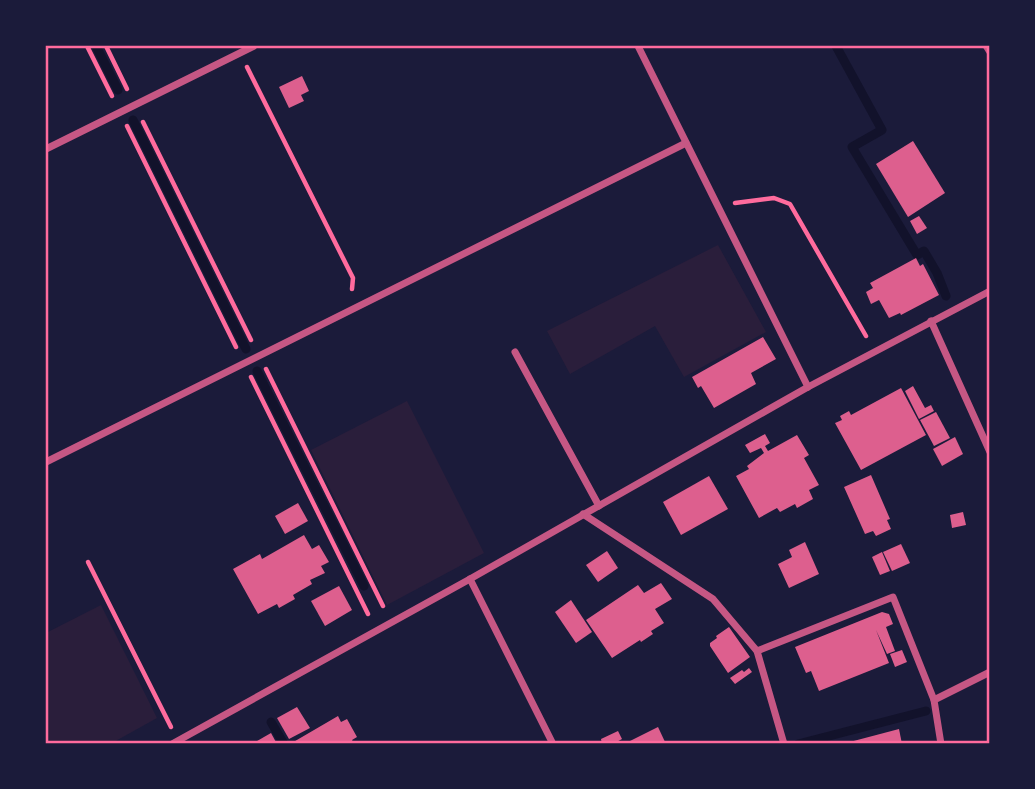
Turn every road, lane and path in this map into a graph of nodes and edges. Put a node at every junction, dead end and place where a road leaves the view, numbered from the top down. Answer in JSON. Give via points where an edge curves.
{"nodes":[{"id":1,"x":87,"y":46,"type":"edge"},
{"id":2,"x":106,"y":46,"type":"edge"},
{"id":3,"x":254,"y":46,"type":"edge"},
{"id":4,"x":638,"y":46,"type":"edge"},
{"id":5,"x":985,"y":46,"type":"edge"},
{"id":6,"x":240,"y":53,"type":"junction"},
{"id":7,"x":989,"y":54,"type":"edge"},
{"id":8,"x":135,"y":105,"type":"junction"},
{"id":9,"x":120,"y":112,"type":"junction"},
{"id":10,"x":686,"y":143,"type":"junction"},
{"id":11,"x":46,"y":149,"type":"edge"},
{"id":12,"x":717,"y":205,"type":"junction"},
{"id":13,"x":989,"y":291,"type":"edge"},
{"id":14,"x":349,"y":311,"type":"junction"},
{"id":15,"x":931,"y":321,"type":"junction"},
{"id":16,"x":875,"y":351,"type":"junction"},
{"id":17,"x":515,"y":352,"type":"dead end"},
{"id":18,"x":259,"y":356,"type":"junction"},
{"id":19,"x":244,"y":363,"type":"junction"},
{"id":20,"x":808,"y":387,"type":"junction"},
{"id":21,"x":989,"y":452,"type":"edge"},
{"id":22,"x":46,"y":462,"type":"edge"},
{"id":23,"x":599,"y":506,"type":"junction"},
{"id":24,"x":583,"y":514,"type":"junction"},
{"id":25,"x":88,"y":562,"type":"dead end"},
{"id":26,"x":470,"y":579,"type":"junction"},
{"id":27,"x":391,"y":622,"type":"junction"},
{"id":28,"x":376,"y":631,"type":"junction"},
{"id":29,"x":757,"y":651,"type":"junction"},
{"id":30,"x":989,"y":672,"type":"edge"},
{"id":31,"x":934,"y":700,"type":"junction"},
{"id":32,"x":175,"y":742,"type":"edge"},
{"id":33,"x":553,"y":744,"type":"edge"},
{"id":34,"x":784,"y":744,"type":"edge"},
{"id":35,"x":941,"y":744,"type":"edge"}],
"edges":[{"from":1,"to":9,"type":"path"},
{"from":2,"to":8,"type":"path"},
{"from":3,"to":6,"type":"street"},
{"from":4,"to":10,"type":"street"},
{"from":5,"to":7,"type":"lane"},
{"from":6,"to":8,"type":"street"},
{"from":6,"to":14,"type":"path","via":[[353,278]]},
{"from":8,"to":9,"type":"street"},
{"from":8,"to":18,"type":"path"},
{"from":9,"to":11,"type":"street"},
{"from":9,"to":19,"type":"path"},
{"from":10,"to":12,"type":"street"},
{"from":10,"to":14,"type":"street"},
{"from":12,"to":16,"type":"path","via":[[774,198],[790,204]]},
{"from":12,"to":20,"type":"street"},
{"from":13,"to":15,"type":"street"},
{"from":14,"to":18,"type":"street"},
{"from":15,"to":16,"type":"street"},
{"from":15,"to":21,"type":"street"},
{"from":16,"to":20,"type":"street"},
{"from":17,"to":23,"type":"street"},
{"from":18,"to":19,"type":"street"},
{"from":18,"to":27,"type":"path"},
{"from":19,"to":22,"type":"street"},
{"from":19,"to":28,"type":"path"},
{"from":20,"to":23,"type":"street"},
{"from":23,"to":24,"type":"street"},
{"from":24,"to":26,"type":"street"},
{"from":24,"to":29,"type":"street","via":[[713,599]]},
{"from":25,"to":32,"type":"path"},
{"from":26,"to":27,"type":"street"},
{"from":26,"to":33,"type":"street"},
{"from":27,"to":28,"type":"street"},
{"from":28,"to":32,"type":"street"},
{"from":29,"to":31,"type":"street","via":[[893,597]]},
{"from":29,"to":34,"type":"street"},
{"from":30,"to":31,"type":"street"},
{"from":31,"to":35,"type":"street"}]}
